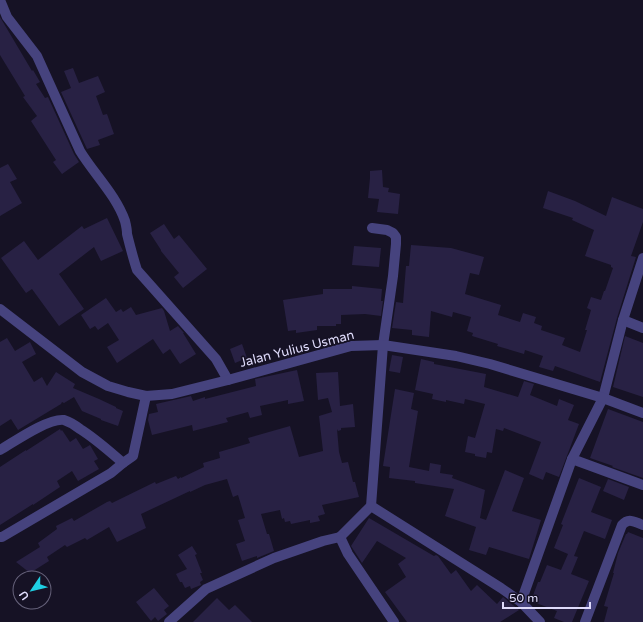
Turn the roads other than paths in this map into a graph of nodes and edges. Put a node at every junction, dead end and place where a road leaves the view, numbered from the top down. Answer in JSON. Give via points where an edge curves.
{"nodes":[{"id":1,"x":0,"y":0,"type":"edge"},
{"id":2,"x":372,"y":228,"type":"dead end"},
{"id":3,"x":643,"y":258,"type":"edge"},
{"id":4,"x":0,"y":309,"type":"edge"},
{"id":5,"x":622,"y":320,"type":"junction"},
{"id":6,"x":643,"y":328,"type":"edge"},
{"id":7,"x":383,"y":345,"type":"junction"},
{"id":8,"x":228,"y":380,"type":"junction"},
{"id":9,"x":146,"y":396,"type":"junction"},
{"id":10,"x":603,"y":398,"type":"junction"},
{"id":11,"x":643,"y":413,"type":"edge"},
{"id":12,"x":0,"y":450,"type":"edge"},
{"id":13,"x":572,"y":460,"type":"junction"},
{"id":14,"x":124,"y":463,"type":"junction"},
{"id":15,"x":643,"y":485,"type":"edge"},
{"id":16,"x":371,"y":506,"type":"junction"},
{"id":17,"x":643,"y":525,"type":"edge"},
{"id":18,"x":0,"y":537,"type":"edge"},
{"id":19,"x":340,"y":537,"type":"junction"},
{"id":20,"x":520,"y":602,"type":"junction"},
{"id":21,"x":173,"y":621,"type":"edge"},
{"id":22,"x":394,"y":622,"type":"edge"},
{"id":23,"x":540,"y":622,"type":"edge"},
{"id":24,"x":585,"y":622,"type":"edge"}],
"edges":[{"from":1,"to":8,"type":"street","via":[[7,17],[37,56],[80,151],[119,208],[126,222],[137,270],[216,359]]},
{"from":2,"to":7,"type":"street","via":[[387,230],[396,237]]},
{"from":3,"to":5,"type":"street"},
{"from":4,"to":9,"type":"street","name":"Jalan Yulius Usman","via":[[82,372],[108,386]]},
{"from":5,"to":6,"type":"street"},
{"from":5,"to":10,"type":"street"},
{"from":7,"to":8,"type":"street","name":"Jalan Yulius Usman","via":[[351,346]]},
{"from":7,"to":10,"type":"street","name":"Jalan Yulius Usman","via":[[490,364]]},
{"from":7,"to":16,"type":"street"},
{"from":8,"to":9,"type":"street","name":"Jalan Yulius Usman","via":[[172,394]]},
{"from":9,"to":14,"type":"street","via":[[133,456]]},
{"from":10,"to":11,"type":"street","name":"Jalan Yulius Usman"},
{"from":10,"to":13,"type":"street"},
{"from":12,"to":14,"type":"street","via":[[36,428],[63,420],[94,438]]},
{"from":13,"to":15,"type":"street"},
{"from":13,"to":20,"type":"street"},
{"from":14,"to":18,"type":"street"},
{"from":16,"to":19,"type":"street"},
{"from":16,"to":20,"type":"street"},
{"from":17,"to":24,"type":"street","via":[[630,520],[622,525]]},
{"from":19,"to":21,"type":"street","via":[[274,558],[206,589]]},
{"from":19,"to":22,"type":"street","via":[[348,554]]},
{"from":20,"to":23,"type":"street"}]}
